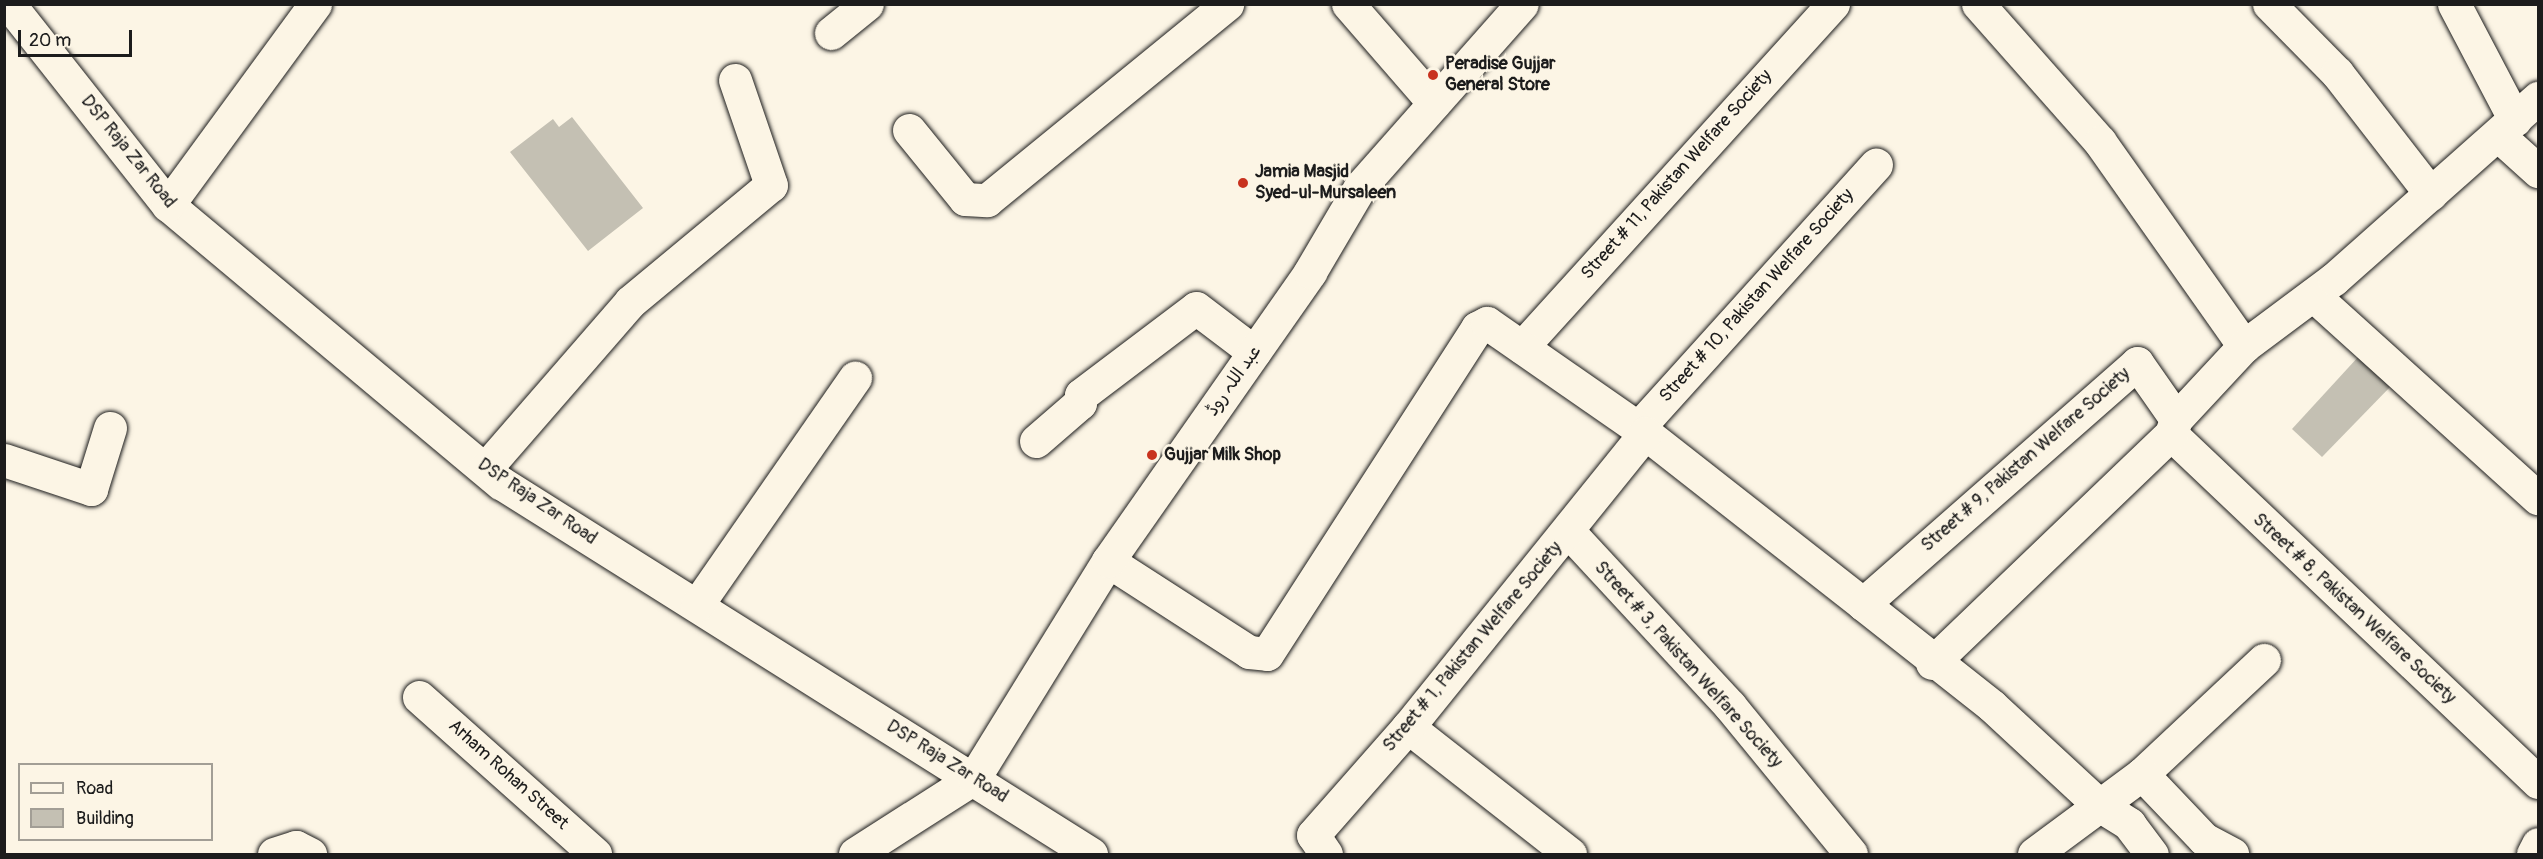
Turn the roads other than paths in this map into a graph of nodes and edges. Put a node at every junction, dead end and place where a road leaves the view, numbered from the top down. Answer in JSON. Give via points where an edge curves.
{"nodes":[{"id":1,"x":9,"y":4,"type":"edge"},
{"id":2,"x":867,"y":4,"type":"edge"},
{"id":3,"x":1227,"y":4,"type":"edge"},
{"id":4,"x":1348,"y":4,"type":"edge"},
{"id":5,"x":1522,"y":4,"type":"edge"},
{"id":6,"x":1833,"y":4,"type":"edge"},
{"id":7,"x":1978,"y":4,"type":"edge"},
{"id":8,"x":2269,"y":4,"type":"edge"},
{"id":9,"x":302,"y":10,"type":"edge"},
{"id":10,"x":2465,"y":10,"type":"edge"},
{"id":11,"x":831,"y":33,"type":"dead end"},
{"id":12,"x":735,"y":80,"type":"dead end"},
{"id":13,"x":2538,"y":98,"type":"edge"},
{"id":14,"x":1434,"y":103,"type":"junction"},
{"id":15,"x":2506,"y":128,"type":"junction"},
{"id":16,"x":909,"y":130,"type":"dead end"},
{"id":17,"x":1876,"y":165,"type":"dead end"},
{"id":18,"x":2538,"y":171,"type":"edge"},
{"id":19,"x":2431,"y":194,"type":"junction"},
{"id":20,"x":168,"y":204,"type":"junction"},
{"id":21,"x":2313,"y":295,"type":"junction"},
{"id":22,"x":2244,"y":346,"type":"junction"},
{"id":23,"x":1522,"y":347,"type":"junction"},
{"id":24,"x":1254,"y":352,"type":"junction"},
{"id":25,"x":855,"y":378,"type":"dead end"},
{"id":26,"x":2174,"y":426,"type":"junction"},
{"id":27,"x":110,"y":428,"type":"dead end"},
{"id":28,"x":1642,"y":431,"type":"junction"},
{"id":29,"x":1036,"y":441,"type":"dead end"},
{"id":30,"x":4,"y":460,"type":"edge"},
{"id":31,"x":485,"y":469,"type":"junction"},
{"id":32,"x":2538,"y":498,"type":"edge"},
{"id":33,"x":1569,"y":532,"type":"junction"},
{"id":34,"x":1108,"y":561,"type":"junction"},
{"id":35,"x":1863,"y":604,"type":"junction"},
{"id":36,"x":697,"y":605,"type":"junction"},
{"id":37,"x":2264,"y":660,"type":"dead end"},
{"id":38,"x":1932,"y":663,"type":"junction"},
{"id":39,"x":419,"y":697,"type":"dead end"},
{"id":40,"x":1408,"y":727,"type":"junction"},
{"id":41,"x":2142,"y":774,"type":"junction"},
{"id":42,"x":974,"y":778,"type":"junction"},
{"id":43,"x":2538,"y":782,"type":"edge"},
{"id":44,"x":2099,"y":805,"type":"junction"},
{"id":45,"x":274,"y":855,"type":"edge"},
{"id":46,"x":310,"y":855,"type":"edge"},
{"id":47,"x":595,"y":855,"type":"edge"},
{"id":48,"x":855,"y":855,"type":"edge"},
{"id":49,"x":1091,"y":855,"type":"edge"},
{"id":50,"x":1326,"y":855,"type":"edge"},
{"id":51,"x":1570,"y":855,"type":"edge"},
{"id":52,"x":1851,"y":855,"type":"edge"},
{"id":53,"x":2034,"y":855,"type":"edge"},
{"id":54,"x":2152,"y":855,"type":"edge"},
{"id":55,"x":2232,"y":855,"type":"edge"}],
"edges":[{"from":1,"to":20,"type":"street","name":"DSP Raja Zar Road"},
{"from":2,"to":11,"type":"street"},
{"from":3,"to":16,"type":"street","via":[[987,200],[965,199]]},
{"from":4,"to":14,"type":"street"},
{"from":5,"to":14,"type":"street","name":"عبد اللہ روڈ"},
{"from":6,"to":23,"type":"street","name":"Street # 11, Pakistan Welfare Society"},
{"from":7,"to":22,"type":"street","via":[[2100,142]]},
{"from":8,"to":19,"type":"street","via":[[2337,73]]},
{"from":9,"to":20,"type":"street"},
{"from":10,"to":15,"type":"street"},
{"from":12,"to":31,"type":"street","via":[[771,185],[630,302]]},
{"from":13,"to":15,"type":"street"},
{"from":14,"to":24,"type":"street","name":"عبد اللہ روڈ","via":[[1360,187]]},
{"from":15,"to":18,"type":"street"},
{"from":15,"to":19,"type":"street"},
{"from":17,"to":28,"type":"street","name":"Street # 10, Pakistan Welfare Society"},
{"from":19,"to":21,"type":"street"},
{"from":20,"to":31,"type":"street","name":"DSP Raja Zar Road"},
{"from":21,"to":22,"type":"street"},
{"from":21,"to":32,"type":"street"},
{"from":22,"to":26,"type":"street"},
{"from":23,"to":28,"type":"street"},
{"from":23,"to":34,"type":"street","via":[[1487,323],[1477,328],[1267,654],[1249,652]]},
{"from":24,"to":29,"type":"street","via":[[1196,308],[1081,395],[1080,403]]},
{"from":24,"to":34,"type":"street","name":"عبد اللہ روڈ"},
{"from":25,"to":36,"type":"street"},
{"from":26,"to":35,"type":"street","name":"Street # 9, Pakistan Welfare Society","via":[[2137,363]]},
{"from":26,"to":38,"type":"street"},
{"from":26,"to":43,"type":"street","name":"Street # 8, Pakistan Welfare Society"},
{"from":27,"to":30,"type":"street","via":[[90,489]]},
{"from":28,"to":33,"type":"street","name":"Street # 1, Pakistan Welfare Society"},
{"from":28,"to":35,"type":"street"},
{"from":31,"to":36,"type":"street","name":"DSP Raja Zar Road"},
{"from":33,"to":40,"type":"street","name":"Street # 1, Pakistan Welfare Society","via":[[1427,697]]},
{"from":33,"to":52,"type":"street","name":"Street # 3, Pakistan Welfare Society","via":[[1730,706]]},
{"from":34,"to":42,"type":"street","name":"عبد اللہ روڈ"},
{"from":35,"to":38,"type":"street"},
{"from":36,"to":42,"type":"street","name":"DSP Raja Zar Road"},
{"from":37,"to":41,"type":"street"},
{"from":38,"to":44,"type":"street","via":[[1992,706]]},
{"from":39,"to":47,"type":"street","name":"Arham Rohan Street"},
{"from":40,"to":50,"type":"street","name":"Street # 1, Pakistan Welfare Society","via":[[1313,835]]},
{"from":40,"to":51,"type":"street"},
{"from":41,"to":44,"type":"street"},
{"from":41,"to":55,"type":"street","via":[[2204,838]]},
{"from":42,"to":48,"type":"street"},
{"from":42,"to":49,"type":"street","name":"DSP Raja Zar Road"},
{"from":44,"to":53,"type":"street"},
{"from":44,"to":54,"type":"street","via":[[2128,824]]},
{"from":45,"to":46,"type":"street","via":[[296,847]]}]}
